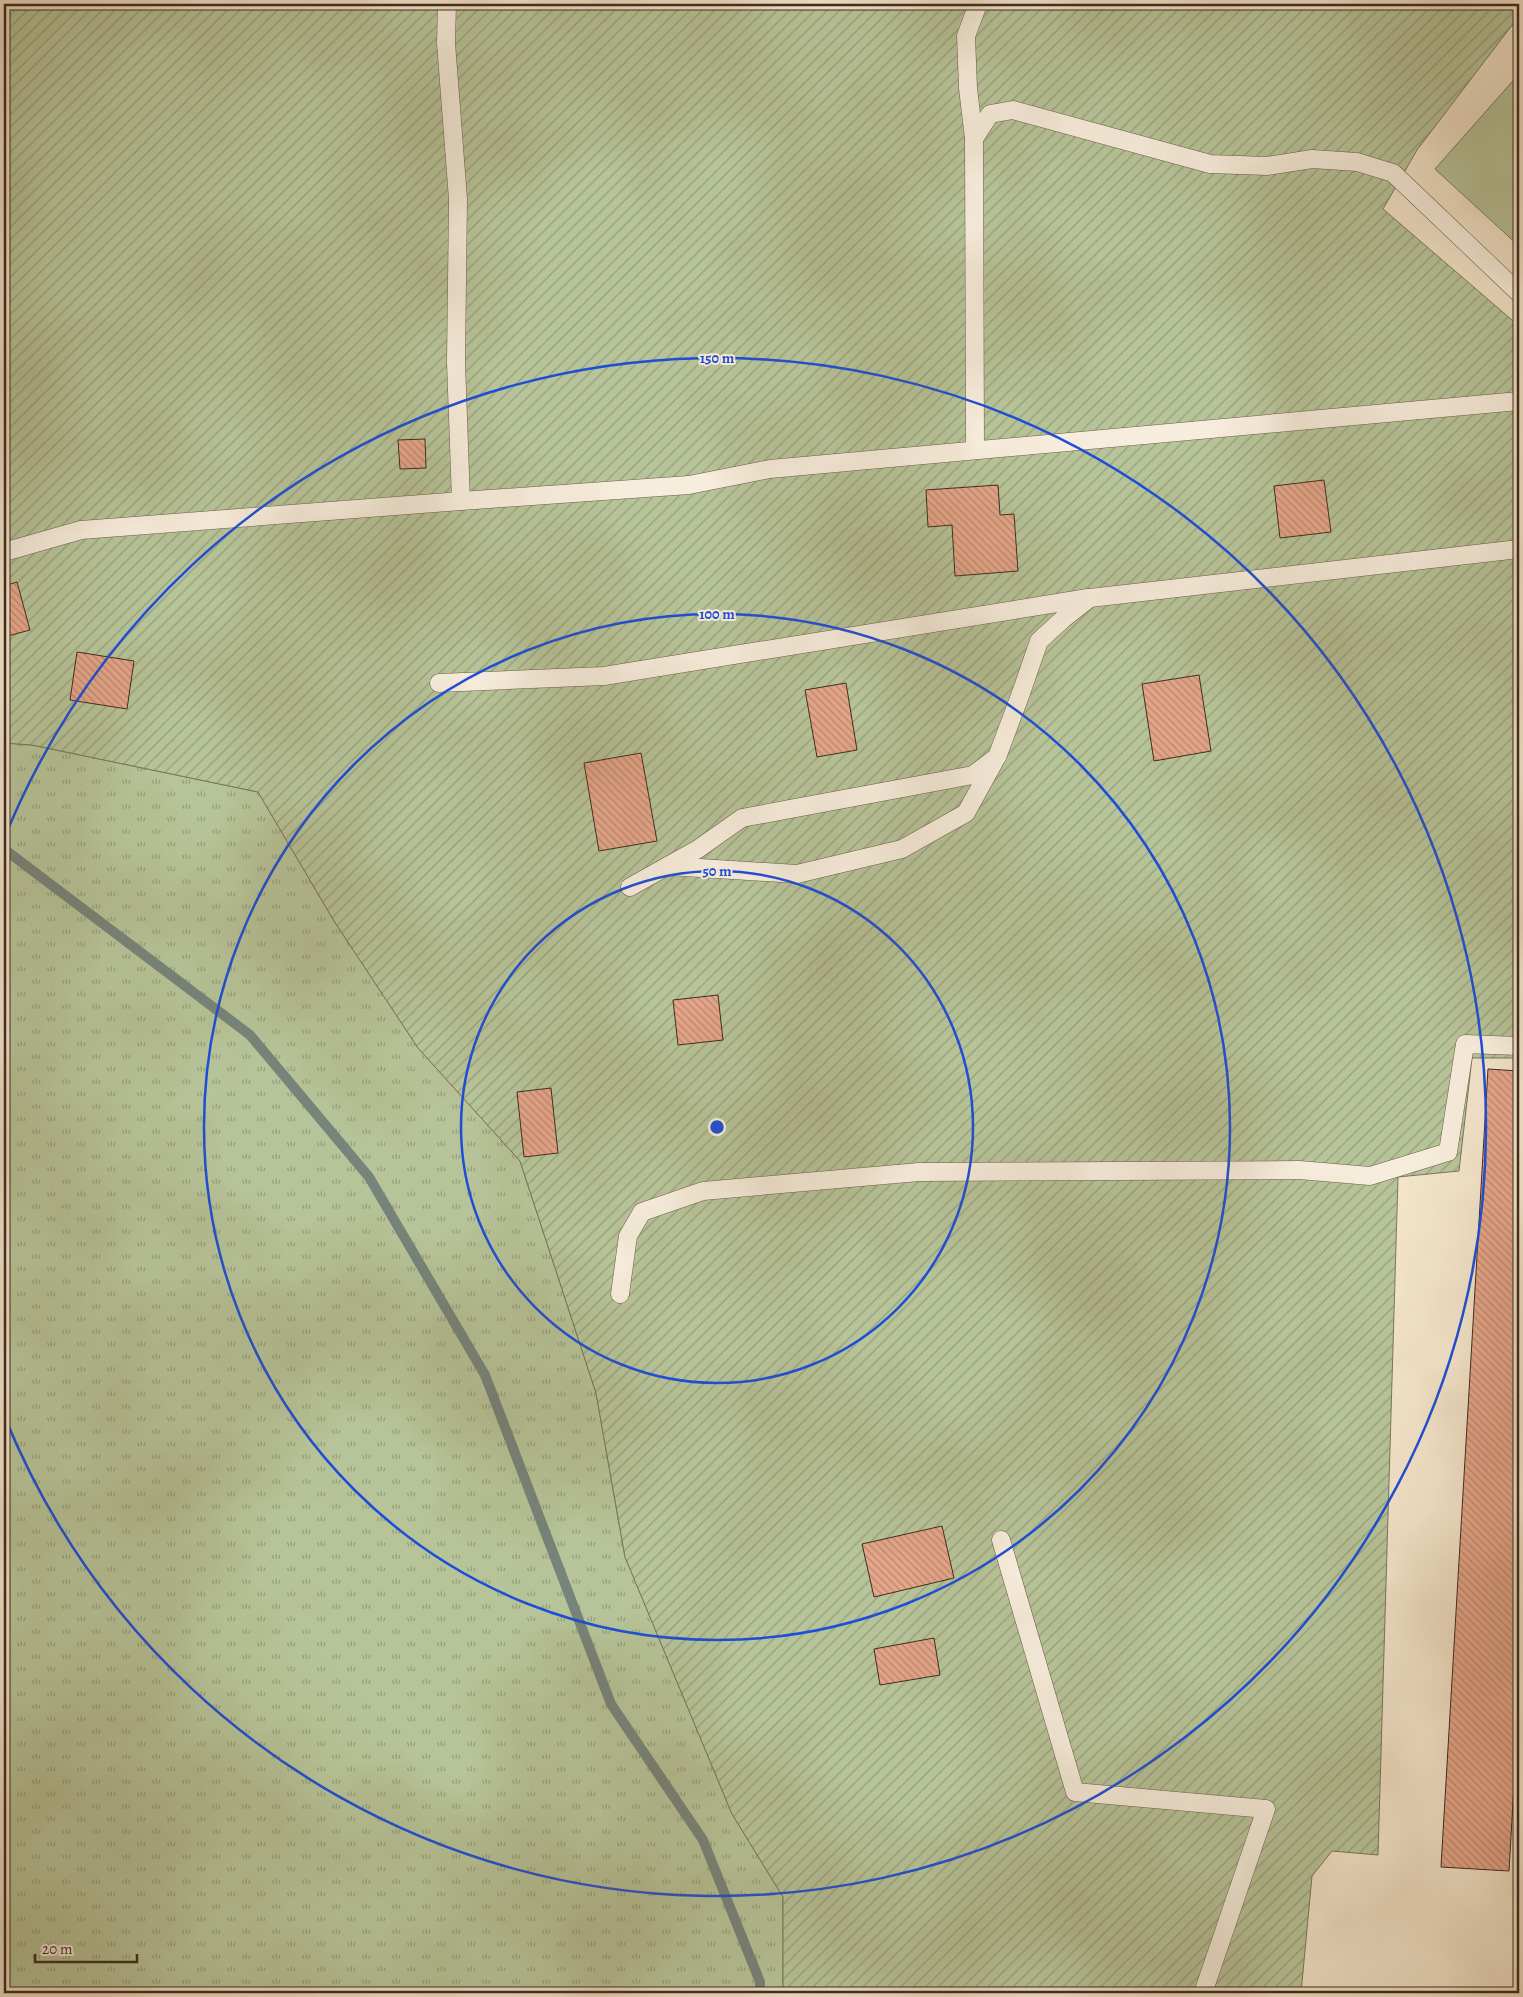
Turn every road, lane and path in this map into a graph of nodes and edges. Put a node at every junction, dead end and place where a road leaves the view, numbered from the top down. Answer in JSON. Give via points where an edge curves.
{"nodes":[{"id":1,"x":447,"y":4,"type":"edge"},
{"id":2,"x":978,"y":4,"type":"edge"},
{"id":3,"x":974,"y":139,"type":"junction"},
{"id":4,"x":1519,"y":293,"type":"edge"},
{"id":5,"x":1519,"y":401,"type":"edge"},
{"id":6,"x":975,"y":450,"type":"junction"},
{"id":7,"x":461,"y":500,"type":"junction"},
{"id":8,"x":1519,"y":549,"type":"edge"},
{"id":9,"x":4,"y":552,"type":"edge"},
{"id":10,"x":1090,"y":598,"type":"junction"},
{"id":11,"x":439,"y":683,"type":"dead end"},
{"id":12,"x":997,"y":757,"type":"junction"},
{"id":13,"x":668,"y":866,"type":"junction"},
{"id":14,"x":630,"y":887,"type":"dead end"},
{"id":15,"x":1519,"y":1046,"type":"edge"},
{"id":16,"x":620,"y":1294,"type":"dead end"},
{"id":17,"x":1002,"y":1540,"type":"dead end"},
{"id":18,"x":1203,"y":1993,"type":"edge"}],
"edges":[{"from":1,"to":7,"type":"lane","via":[[446,43],[458,199],[456,362]]},
{"from":2,"to":3,"type":"lane","via":[[966,36]]},
{"from":3,"to":4,"type":"lane","via":[[990,114],[1013,110],[1210,164],[1267,166],[1312,159],[1357,162],[1394,173]]},
{"from":3,"to":6,"type":"lane"},
{"from":5,"to":6,"type":"lane"},
{"from":6,"to":7,"type":"lane","via":[[770,468],[689,485]]},
{"from":7,"to":9,"type":"lane","via":[[81,530]]},
{"from":8,"to":10,"type":"lane"},
{"from":10,"to":11,"type":"lane","via":[[604,676]]},
{"from":10,"to":12,"type":"lane","via":[[1038,641]]},
{"from":12,"to":13,"type":"lane","via":[[973,775],[742,818]]},
{"from":12,"to":13,"type":"lane","via":[[966,813],[902,849],[797,874]]},
{"from":13,"to":14,"type":"lane"},
{"from":15,"to":16,"type":"lane","via":[[1465,1044],[1448,1152],[1370,1176],[1299,1170],[919,1172],[703,1191],[642,1212],[628,1236]]},
{"from":17,"to":18,"type":"lane","via":[[1075,1792],[1266,1808]]}]}
